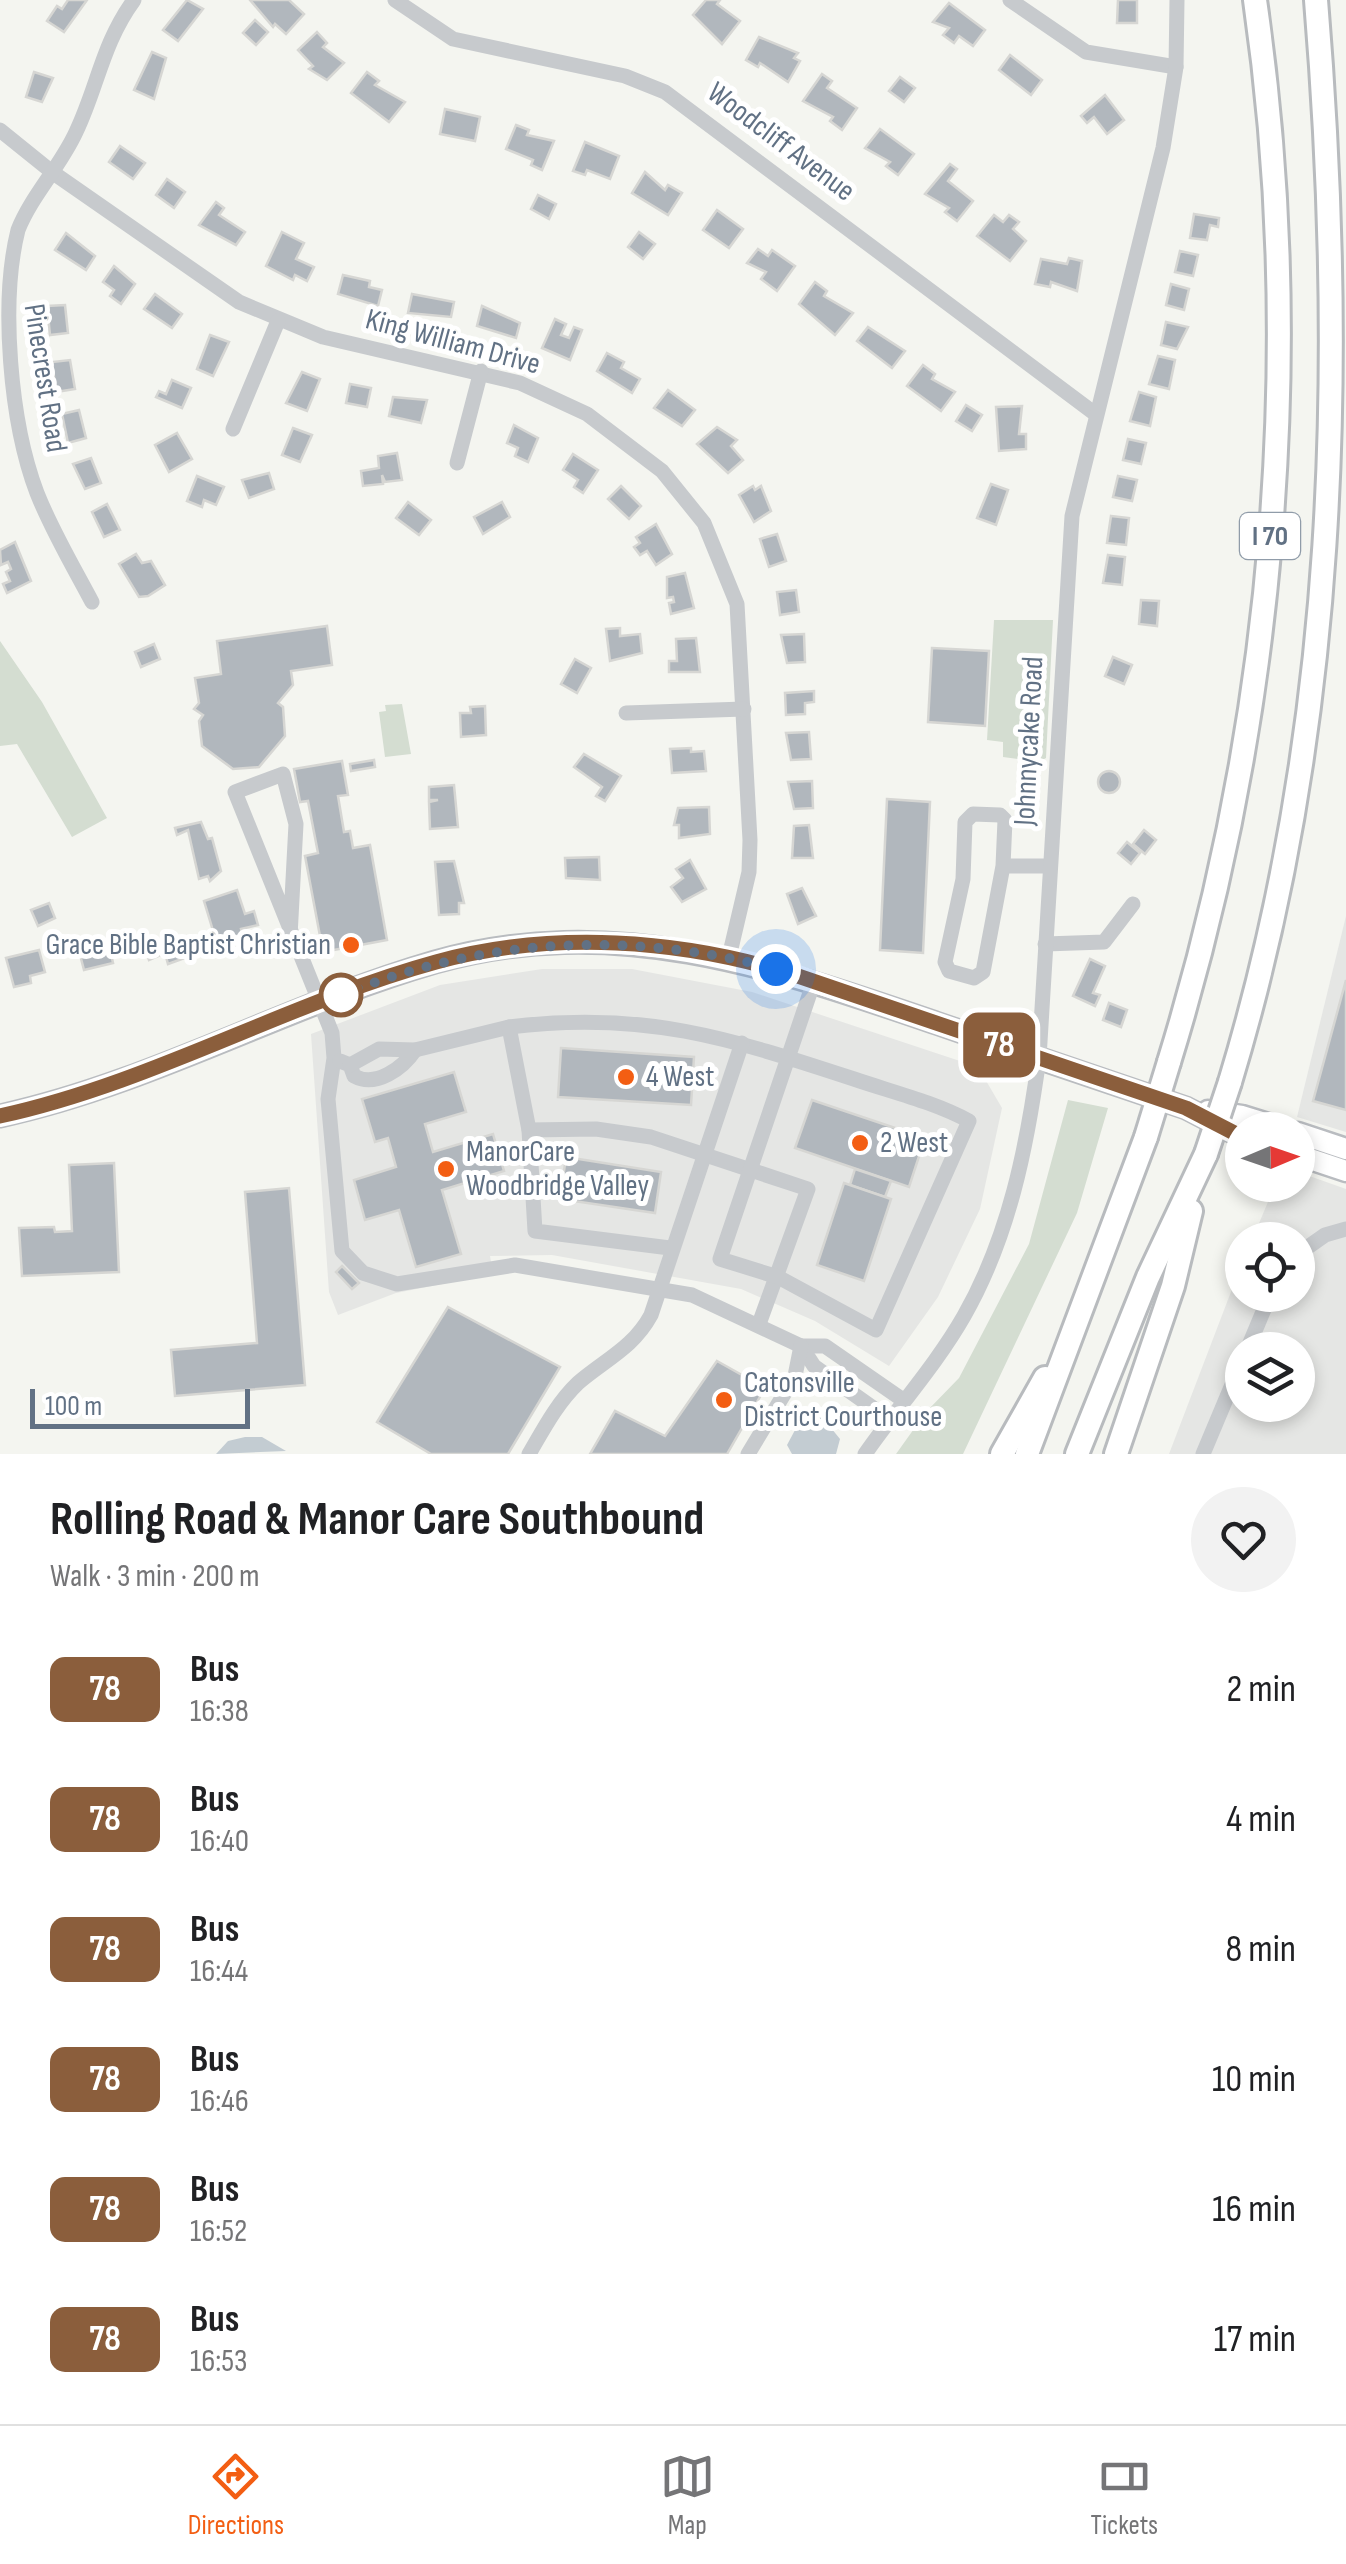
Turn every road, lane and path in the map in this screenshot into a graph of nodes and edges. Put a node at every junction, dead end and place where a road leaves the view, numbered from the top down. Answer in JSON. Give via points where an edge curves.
{"nodes":[{"id":1,"x":134,"y":0,"type":"edge"},
{"id":2,"x":396,"y":0,"type":"edge"},
{"id":3,"x":1010,"y":0,"type":"edge"},
{"id":4,"x":1177,"y":0,"type":"edge"},
{"id":5,"x":1255,"y":0,"type":"edge"},
{"id":6,"x":1316,"y":0,"type":"edge"},
{"id":7,"x":1176,"y":67,"type":"junction"},
{"id":8,"x":0,"y":130,"type":"edge"},
{"id":9,"x":52,"y":172,"type":"junction"},
{"id":10,"x":278,"y":321,"type":"junction"},
{"id":11,"x":481,"y":371,"type":"junction"},
{"id":12,"x":1094,"y":413,"type":"junction"},
{"id":13,"x":232,"y":428,"type":"dead end"},
{"id":14,"x":457,"y":463,"type":"dead end"},
{"id":15,"x":92,"y":602,"type":"dead end"},
{"id":16,"x":744,"y":710,"type":"junction"},
{"id":17,"x":626,"y":714,"type":"dead end"},
{"id":18,"x":1003,"y":866,"type":"junction"},
{"id":19,"x":1050,"y":866,"type":"junction"},
{"id":20,"x":1134,"y":904,"type":"dead end"},
{"id":21,"x":290,"y":936,"type":"junction"},
{"id":22,"x":1045,"y":944,"type":"junction"},
{"id":23,"x":729,"y":957,"type":"junction"},
{"id":24,"x":814,"y":981,"type":"junction"},
{"id":25,"x":319,"y":1003,"type":"junction"},
{"id":26,"x":509,"y":1027,"type":"junction"},
{"id":27,"x":742,"y":1043,"type":"junction"},
{"id":28,"x":415,"y":1050,"type":"junction"},
{"id":29,"x":791,"y":1058,"type":"junction"},
{"id":30,"x":1039,"y":1058,"type":"junction"},
{"id":31,"x":342,"y":1062,"type":"junction"},
{"id":32,"x":1186,"y":1108,"type":"junction"},
{"id":33,"x":1225,"y":1114,"type":"edge"},
{"id":34,"x":0,"y":1116,"type":"edge"},
{"id":35,"x":1225,"y":1128,"type":"edge"},
{"id":36,"x":529,"y":1130,"type":"junction"},
{"id":37,"x":1315,"y":1139,"type":"edge"},
{"id":38,"x":1346,"y":1149,"type":"edge"},
{"id":39,"x":704,"y":1152,"type":"junction"},
{"id":40,"x":1206,"y":1154,"type":"junction"},
{"id":41,"x":1315,"y":1160,"type":"edge"},
{"id":42,"x":750,"y":1170,"type":"junction"},
{"id":43,"x":1346,"y":1170,"type":"edge"},
{"id":44,"x":1346,"y":1229,"type":"edge"},
{"id":45,"x":1315,"y":1242,"type":"edge"},
{"id":46,"x":670,"y":1248,"type":"junction"},
{"id":47,"x":778,"y":1276,"type":"junction"},
{"id":48,"x":660,"y":1286,"type":"junction"},
{"id":49,"x":1088,"y":1300,"type":"junction"},
{"id":50,"x":760,"y":1324,"type":"junction"},
{"id":51,"x":801,"y":1346,"type":"junction"},
{"id":52,"x":903,"y":1400,"type":"junction"},
{"id":53,"x":1225,"y":1402,"type":"edge"},
{"id":54,"x":889,"y":1419,"type":"junction"},
{"id":55,"x":528,"y":1454,"type":"edge"},
{"id":56,"x":748,"y":1454,"type":"edge"},
{"id":57,"x":865,"y":1454,"type":"edge"},
{"id":58,"x":1002,"y":1454,"type":"edge"},
{"id":59,"x":1026,"y":1454,"type":"edge"},
{"id":60,"x":1077,"y":1454,"type":"edge"},
{"id":61,"x":1116,"y":1454,"type":"edge"},
{"id":62,"x":1203,"y":1454,"type":"edge"}],
"edges":[{"from":1,"to":9,"type":"street","name":"Pinecrest Road","via":[[110,37],[78,129]]},
{"from":2,"to":12,"type":"street","name":"Woodcliff Avenue","via":[[453,38],[626,76],[665,92]]},
{"from":3,"to":7,"type":"street","via":[[1086,52]]},
{"from":4,"to":7,"type":"street","name":"Johnnycake Road"},
{"from":5,"to":49,"type":"highway","number":"I 70","bridge":true,"via":[[1277,274],[1269,550],[1230,828],[1194,982]]},
{"from":6,"to":40,"type":"highway","number":"I 70","bridge":true,"via":[[1338,272],[1332,542],[1301,782],[1252,1007]]},
{"from":7,"to":12,"type":"street","name":"Johnnycake Road","via":[[1163,148]]},
{"from":8,"to":9,"type":"street","name":"King William Drive"},
{"from":9,"to":10,"type":"street","name":"King William Drive","via":[[203,280]]},
{"from":9,"to":15,"type":"street","name":"Pinecrest Road","via":[[10,252],[4,336],[36,488]]},
{"from":10,"to":11,"type":"street","name":"King William Drive","via":[[323,338]]},
{"from":10,"to":13,"type":"street"},
{"from":11,"to":14,"type":"street"},
{"from":11,"to":16,"type":"street","name":"King William Drive","via":[[587,414],[638,450],[684,496],[729,578]]},
{"from":12,"to":19,"type":"street","name":"Johnnycake Road","via":[[1072,516]]},
{"from":16,"to":17,"type":"street"},
{"from":16,"to":23,"type":"street","name":"King William Drive","via":[[749,872]]},
{"from":18,"to":18,"type":"street","via":[[1006,820],[973,814],[965,822],[963,879],[945,962],[950,971],[974,978],[983,972]]},
{"from":18,"to":19,"type":"street"},
{"from":19,"to":22,"type":"street","name":"Johnnycake Road"},
{"from":20,"to":22,"type":"street","via":[[1104,942]]},
{"from":21,"to":21,"type":"street","via":[[236,792],[283,774],[296,824]]},
{"from":21,"to":25,"type":"street"},
{"from":22,"to":30,"type":"street","name":"Johnnycake Road"},
{"from":23,"to":24,"type":"main road"},
{"from":23,"to":25,"type":"main road","via":[[638,944],[492,950],[438,961]]},
{"from":24,"to":29,"type":"street"},
{"from":24,"to":30,"type":"main road"},
{"from":25,"to":31,"type":"street"},
{"from":25,"to":34,"type":"main road","via":[[152,1070]]},
{"from":26,"to":27,"type":"street","via":[[562,1020],[642,1022]]},
{"from":26,"to":28,"type":"street"},
{"from":26,"to":36,"type":"street"},
{"from":27,"to":29,"type":"street"},
{"from":27,"to":39,"type":"street"},
{"from":28,"to":31,"type":"street","via":[[392,1046]]},
{"from":28,"to":31,"type":"street","via":[[406,1064],[375,1079],[362,1081]]},
{"from":29,"to":42,"type":"street"},
{"from":29,"to":47,"type":"street","via":[[969,1121],[876,1330]]},
{"from":30,"to":32,"type":"main road"},
{"from":30,"to":52,"type":"street","name":"Johnnycake Road","via":[[1026,1146],[992,1258],[962,1320]]},
{"from":31,"to":48,"type":"street","via":[[328,1098],[338,1236],[363,1273],[396,1284],[514,1264]]},
{"from":32,"to":33,"type":"main road"},
{"from":32,"to":35,"type":"main road"},
{"from":36,"to":39,"type":"street","via":[[622,1131]]},
{"from":36,"to":46,"type":"street","via":[[535,1230]]},
{"from":37,"to":38,"type":"main road"},
{"from":39,"to":42,"type":"street"},
{"from":39,"to":46,"type":"street"},
{"from":40,"to":60,"type":"highway","number":"I 70"},
{"from":40,"to":61,"type":"highway","via":[[1172,1286]]},
{"from":41,"to":43,"type":"main road"},
{"from":42,"to":47,"type":"street","via":[[808,1190]]},
{"from":42,"to":47,"type":"street","via":[[720,1259]]},
{"from":44,"to":45,"type":"street"},
{"from":46,"to":48,"type":"street"},
{"from":47,"to":50,"type":"street"},
{"from":48,"to":50,"type":"street"},
{"from":48,"to":55,"type":"street","via":[[638,1339],[579,1382]]},
{"from":49,"to":58,"type":"highway"},
{"from":49,"to":59,"type":"highway","number":"I 70"},
{"from":50,"to":51,"type":"street"},
{"from":51,"to":52,"type":"street","via":[[826,1346]]},
{"from":51,"to":54,"type":"street","via":[[814,1366]]},
{"from":51,"to":56,"type":"street","via":[[795,1376]]},
{"from":52,"to":54,"type":"street","name":"Johnnycake Road"},
{"from":53,"to":62,"type":"street"},
{"from":54,"to":57,"type":"street","name":"Johnnycake Road"}]}
